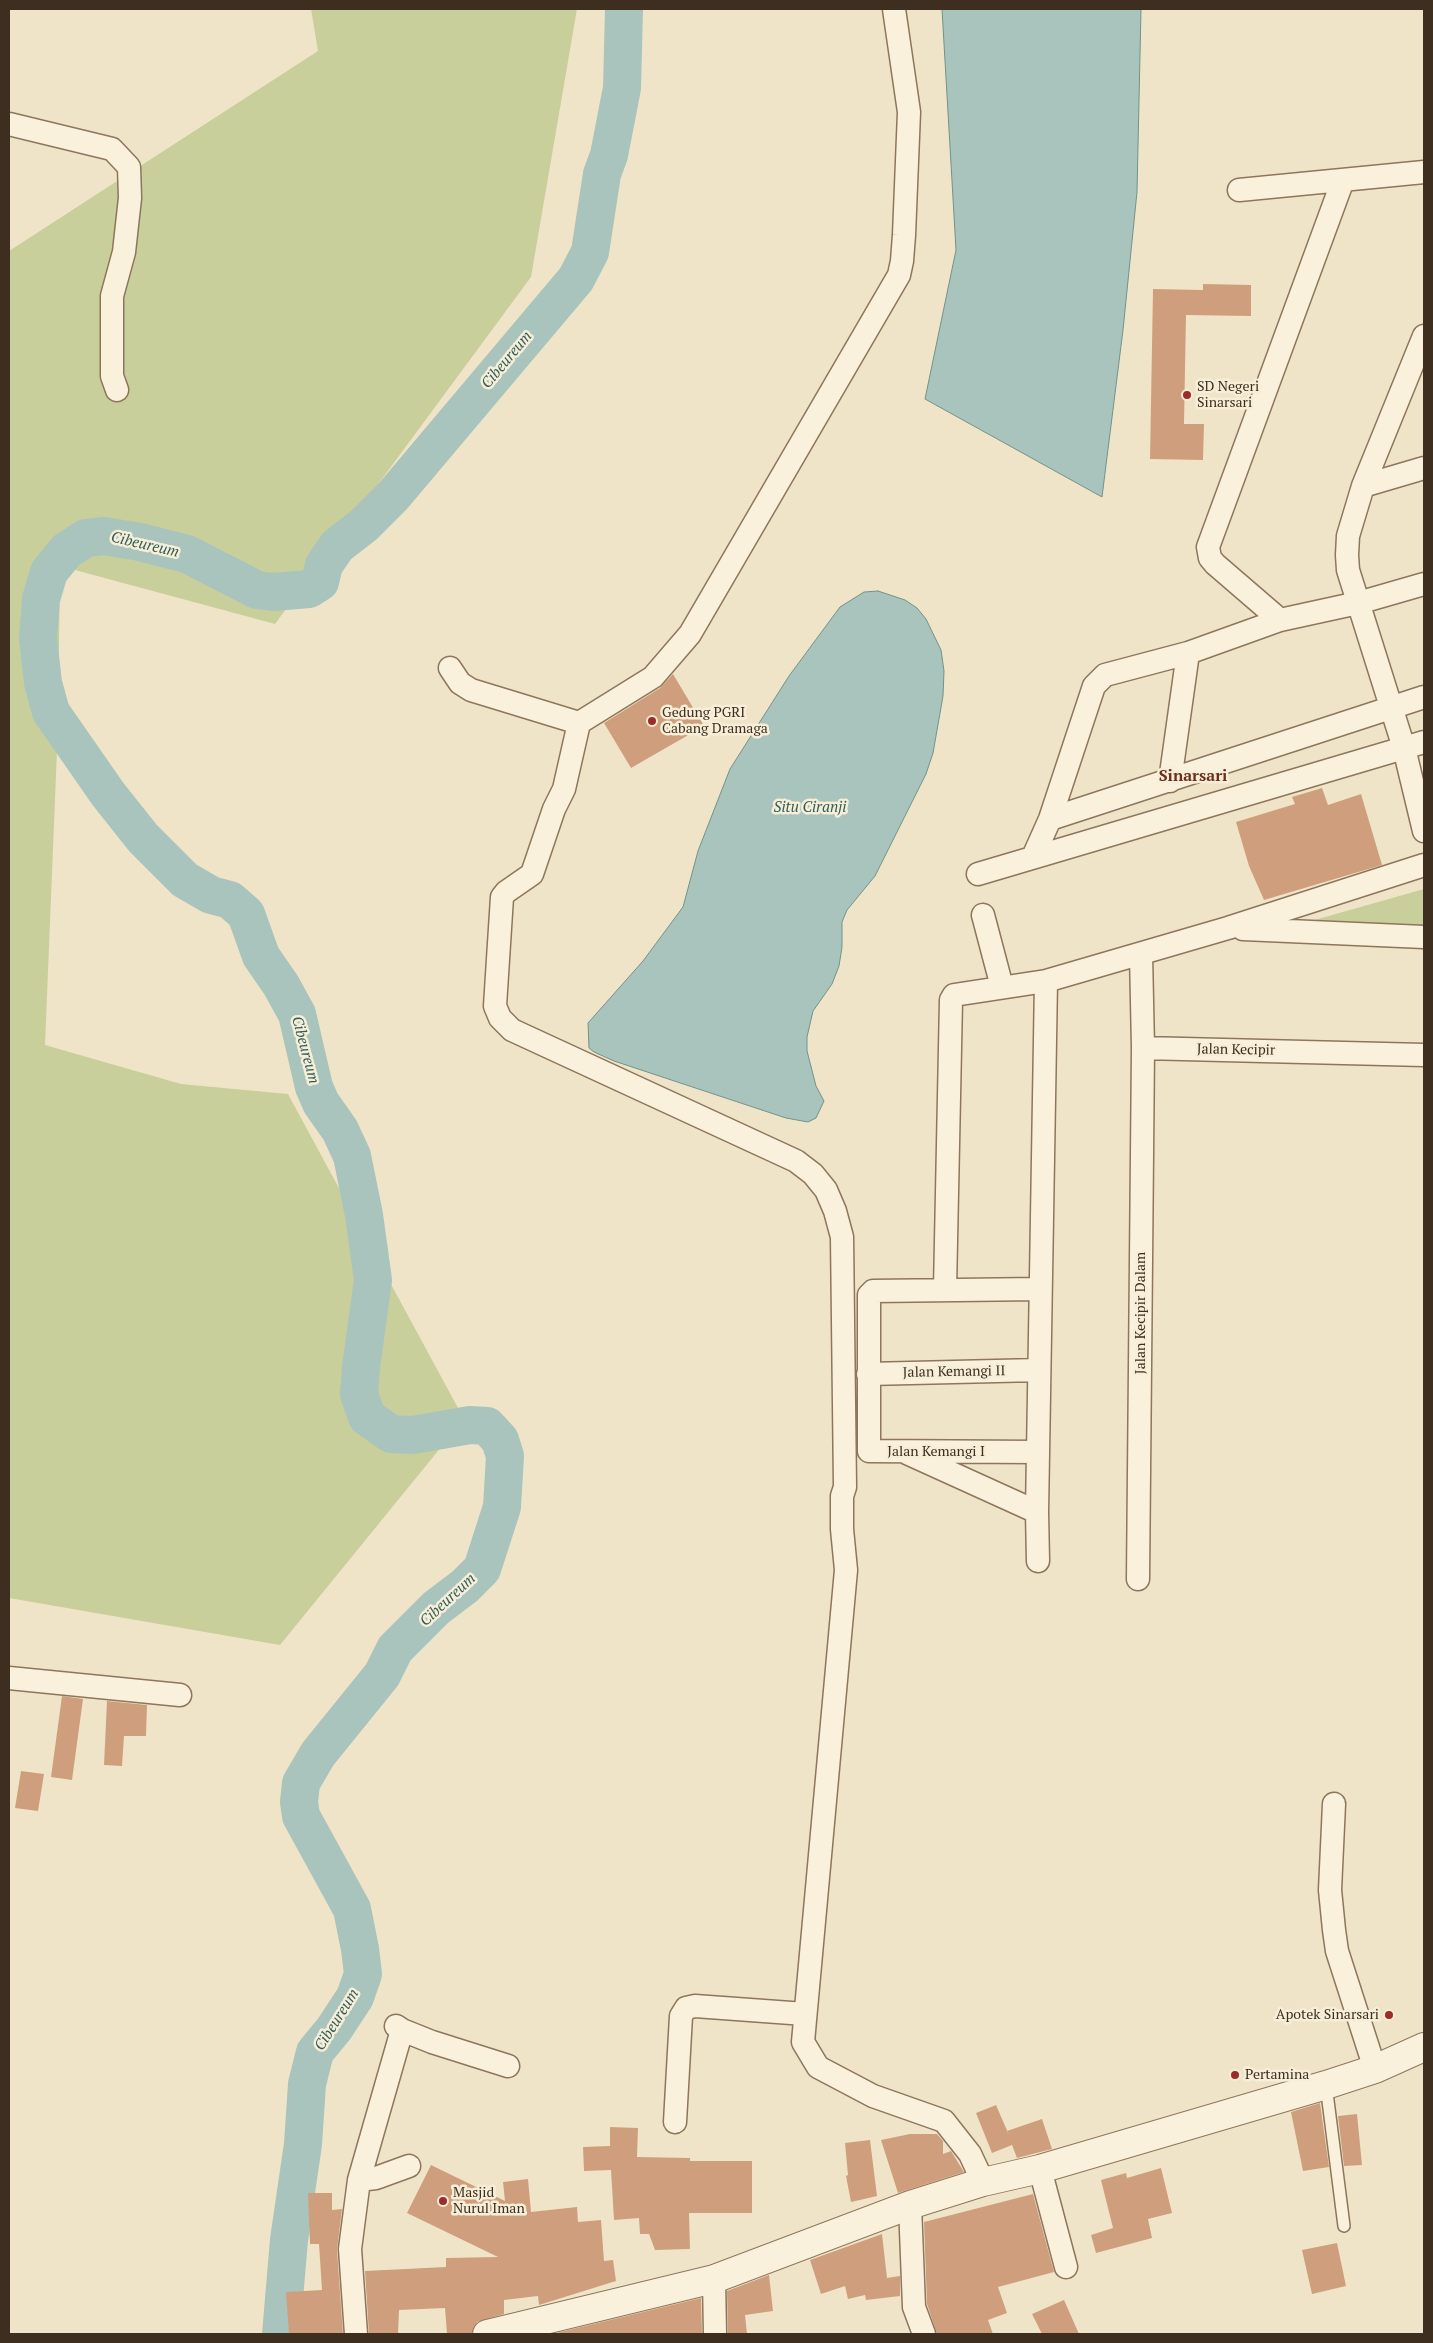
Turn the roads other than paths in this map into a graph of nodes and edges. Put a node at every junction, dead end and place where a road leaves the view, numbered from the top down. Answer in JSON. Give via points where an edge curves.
{"nodes":[{"id":1,"x":894,"y":9,"type":"edge"},
{"id":2,"x":9,"y":124,"type":"edge"},
{"id":3,"x":1424,"y":172,"type":"edge"},
{"id":4,"x":1343,"y":180,"type":"junction"},
{"id":5,"x":1239,"y":190,"type":"dead end"},
{"id":6,"x":1424,"y":336,"type":"edge"},
{"id":7,"x":117,"y":390,"type":"dead end"},
{"id":8,"x":1424,"y":468,"type":"edge"},
{"id":9,"x":1362,"y":486,"type":"junction"},
{"id":10,"x":1424,"y":584,"type":"edge"},
{"id":11,"x":1358,"y":603,"type":"junction"},
{"id":12,"x":1280,"y":620,"type":"junction"},
{"id":13,"x":1188,"y":653,"type":"junction"},
{"id":14,"x":450,"y":668,"type":"dead end"},
{"id":15,"x":1424,"y":697,"type":"edge"},
{"id":16,"x":1391,"y":708,"type":"junction"},
{"id":17,"x":579,"y":723,"type":"junction"},
{"id":18,"x":1414,"y":745,"type":"edge"},
{"id":19,"x":1170,"y":780,"type":"junction"},
{"id":20,"x":1050,"y":819,"type":"junction"},
{"id":21,"x":1424,"y":831,"type":"edge"},
{"id":22,"x":1034,"y":857,"type":"junction"},
{"id":23,"x":1424,"y":865,"type":"edge"},
{"id":24,"x":978,"y":874,"type":"dead end"},
{"id":25,"x":983,"y":915,"type":"dead end"},
{"id":26,"x":1228,"y":928,"type":"junction"},
{"id":27,"x":1424,"y":937,"type":"edge"},
{"id":28,"x":1141,"y":954,"type":"junction"},
{"id":29,"x":1046,"y":981,"type":"junction"},
{"id":30,"x":1002,"y":987,"type":"junction"},
{"id":31,"x":1143,"y":1048,"type":"junction"},
{"id":32,"x":1424,"y":1055,"type":"edge"},
{"id":33,"x":945,"y":1289,"type":"junction"},
{"id":34,"x":1040,"y":1289,"type":"junction"},
{"id":35,"x":1039,"y":1370,"type":"junction"},
{"id":36,"x":868,"y":1374,"type":"junction"},
{"id":37,"x":907,"y":1452,"type":"junction"},
{"id":38,"x":1037,"y":1452,"type":"junction"},
{"id":39,"x":1037,"y":1512,"type":"junction"},
{"id":40,"x":1038,"y":1561,"type":"dead end"},
{"id":41,"x":1138,"y":1579,"type":"dead end"},
{"id":42,"x":9,"y":1678,"type":"edge"},
{"id":43,"x":180,"y":1696,"type":"dead end"},
{"id":44,"x":1334,"y":1804,"type":"dead end"},
{"id":45,"x":805,"y":2014,"type":"junction"},
{"id":46,"x":1424,"y":2047,"type":"edge"},
{"id":47,"x":508,"y":2066,"type":"dead end"},
{"id":48,"x":1375,"y":2069,"type":"junction"},
{"id":49,"x":1326,"y":2086,"type":"junction"},
{"id":50,"x":675,"y":2122,"type":"dead end"},
{"id":51,"x":409,"y":2166,"type":"dead end"},
{"id":52,"x":1040,"y":2170,"type":"junction"},
{"id":53,"x":359,"y":2180,"type":"junction"},
{"id":54,"x":983,"y":2182,"type":"junction"},
{"id":55,"x":910,"y":2205,"type":"junction"},
{"id":56,"x":1344,"y":2226,"type":"dead end"},
{"id":57,"x":1066,"y":2267,"type":"dead end"},
{"id":58,"x":714,"y":2279,"type":"junction"},
{"id":59,"x":356,"y":2334,"type":"edge"},
{"id":60,"x":487,"y":2334,"type":"edge"},
{"id":61,"x":715,"y":2334,"type":"edge"},
{"id":62,"x":924,"y":2334,"type":"edge"}],
"edges":[{"from":1,"to":17,"type":"street","via":[[909,112],[904,244],[899,275],[690,634],[652,677]]},
{"from":2,"to":7,"type":"street","via":[[112,149],[129,167],[130,198],[124,252],[112,296],[112,376]]},
{"from":3,"to":4,"type":"street"},
{"from":4,"to":5,"type":"street"},
{"from":4,"to":12,"type":"street","via":[[1208,547],[1215,564]]},
{"from":6,"to":9,"type":"street"},
{"from":8,"to":9,"type":"street"},
{"from":9,"to":11,"type":"street","via":[[1348,536],[1347,555]]},
{"from":10,"to":11,"type":"street"},
{"from":11,"to":12,"type":"street"},
{"from":11,"to":16,"type":"street"},
{"from":12,"to":13,"type":"street"},
{"from":13,"to":19,"type":"street"},
{"from":13,"to":20,"type":"street","via":[[1099,679]]},
{"from":14,"to":17,"type":"street","via":[[460,683],[471,690]]},
{"from":15,"to":16,"type":"street"},
{"from":16,"to":18,"type":"street"},
{"from":16,"to":19,"type":"street"},
{"from":17,"to":45,"type":"street","via":[[564,789],[532,874],[502,897],[495,1006],[500,1018],[512,1030],[796,1161],[826,1190],[842,1237],[845,1487],[842,1529],[846,1570]]},
{"from":18,"to":21,"type":"street"},
{"from":18,"to":22,"type":"street"},
{"from":19,"to":20,"type":"street"},
{"from":20,"to":22,"type":"street"},
{"from":22,"to":24,"type":"street"},
{"from":23,"to":26,"type":"street"},
{"from":25,"to":30,"type":"street"},
{"from":26,"to":27,"type":"street"},
{"from":26,"to":28,"type":"street"},
{"from":28,"to":29,"type":"street"},
{"from":28,"to":31,"type":"street"},
{"from":29,"to":30,"type":"street"},
{"from":29,"to":34,"type":"street"},
{"from":30,"to":33,"type":"street","via":[[956,994],[950,1000]]},
{"from":31,"to":32,"type":"street","name":"Jalan Kecipir"},
{"from":31,"to":41,"type":"street","name":"Jalan Kecipir Dalam"},
{"from":33,"to":34,"type":"street"},
{"from":33,"to":36,"type":"street","via":[[870,1292]]},
{"from":34,"to":35,"type":"street"},
{"from":35,"to":36,"type":"street","name":"Jalan Kemangi II"},
{"from":35,"to":38,"type":"street"},
{"from":36,"to":37,"type":"street","name":"Jalan Kemangi I","via":[[869,1451]]},
{"from":37,"to":38,"type":"street","name":"Jalan Kemangi I"},
{"from":37,"to":39,"type":"street"},
{"from":38,"to":39,"type":"street"},
{"from":39,"to":40,"type":"street"},
{"from":42,"to":43,"type":"street"},
{"from":44,"to":48,"type":"street","via":[[1330,1890],[1337,1951]]},
{"from":45,"to":50,"type":"street","via":[[686,2008],[682,2016]]},
{"from":45,"to":54,"type":"street","via":[[803,2042],[818,2067],[873,2096],[944,2121],[970,2154]]},
{"from":46,"to":48,"type":"street"},
{"from":47,"to":53,"type":"street","via":[[399,2028]]},
{"from":48,"to":49,"type":"street"},
{"from":49,"to":52,"type":"street"},
{"from":49,"to":56,"type":"lane"},
{"from":51,"to":53,"type":"street","via":[[376,2178]]},
{"from":52,"to":54,"type":"street"},
{"from":52,"to":57,"type":"street"},
{"from":53,"to":59,"type":"street","via":[[350,2249]]},
{"from":54,"to":55,"type":"street"},
{"from":55,"to":58,"type":"street"},
{"from":55,"to":62,"type":"street","via":[[914,2307]]},
{"from":58,"to":60,"type":"street"},
{"from":58,"to":61,"type":"street"}]}
